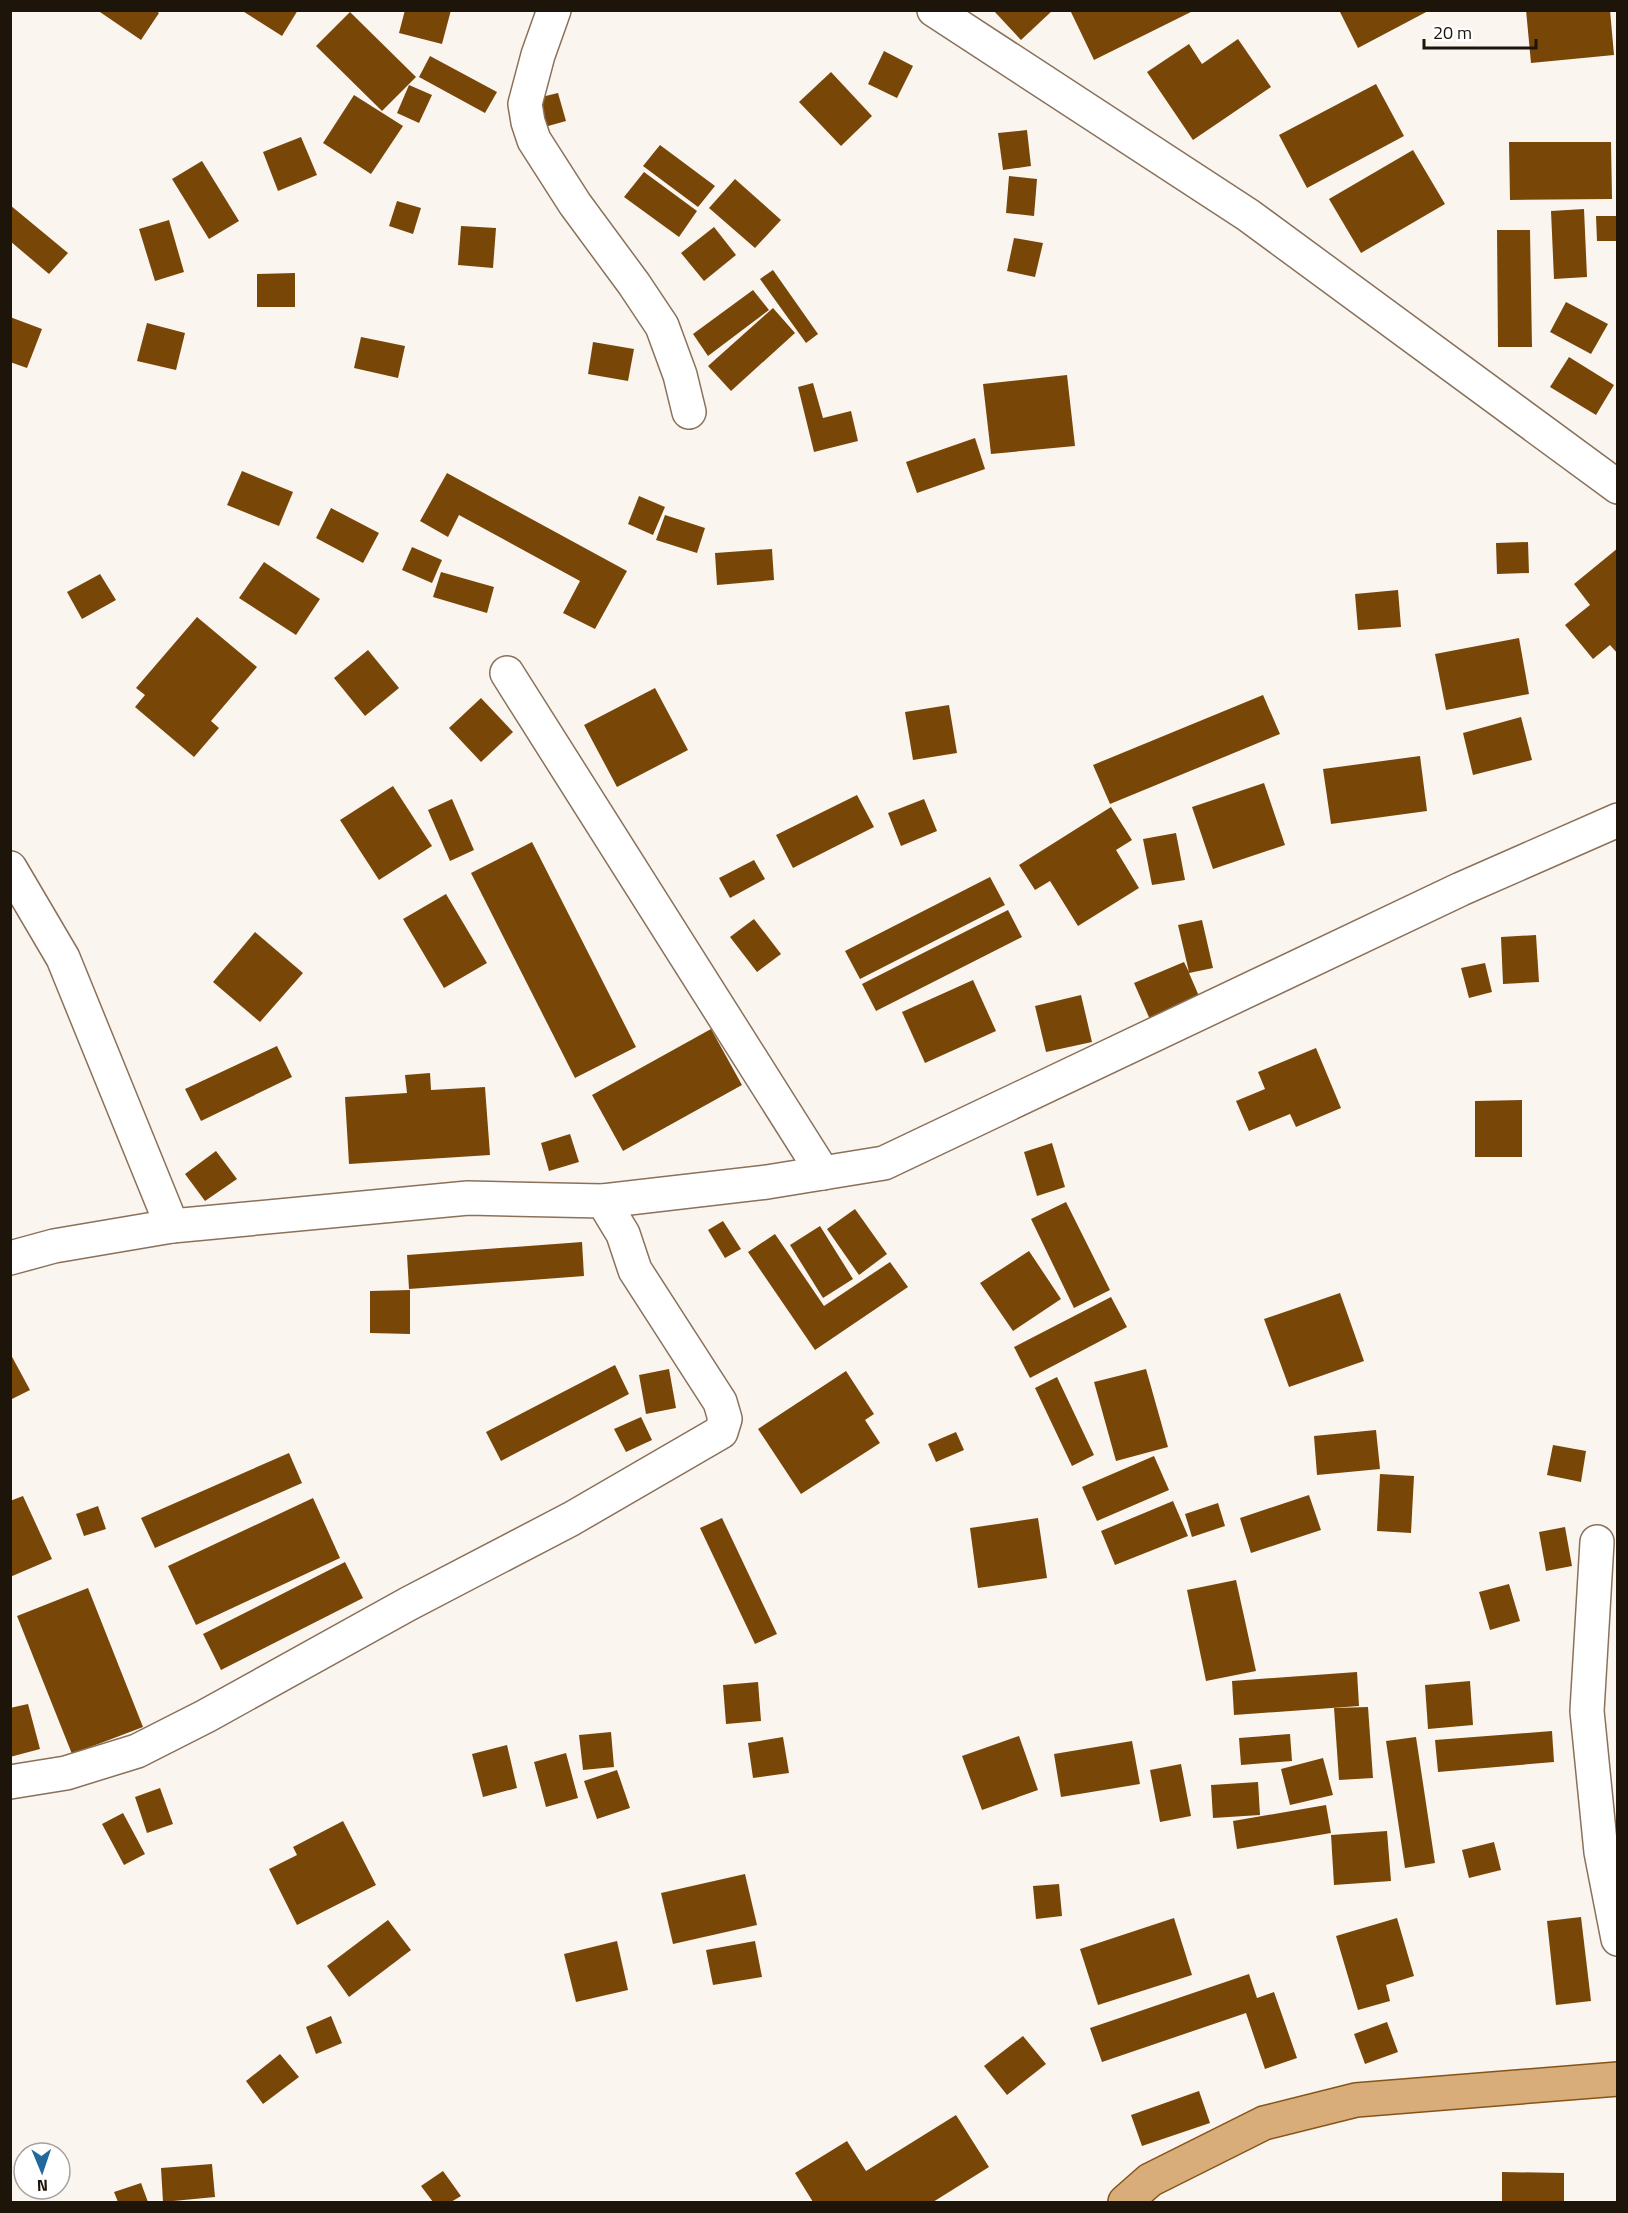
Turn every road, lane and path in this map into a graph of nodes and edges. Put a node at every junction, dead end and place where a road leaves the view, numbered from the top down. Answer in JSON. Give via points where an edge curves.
{"nodes":[{"id":1,"x":554,"y":10,"type":"edge"},
{"id":2,"x":934,"y":10,"type":"edge"},
{"id":3,"x":689,"y":412,"type":"dead end"},
{"id":4,"x":1617,"y":487,"type":"edge"},
{"id":5,"x":507,"y":674,"type":"dead end"},
{"id":6,"x":1617,"y":820,"type":"edge"},
{"id":7,"x":10,"y":868,"type":"edge"},
{"id":8,"x":823,"y":1173,"type":"junction"},
{"id":9,"x":603,"y":1200,"type":"junction"},
{"id":10,"x":172,"y":1226,"type":"junction"},
{"id":11,"x":10,"y":1258,"type":"edge"},
{"id":12,"x":1597,"y":1542,"type":"dead end"},
{"id":13,"x":10,"y":1782,"type":"edge"},
{"id":14,"x":1617,"y":1938,"type":"edge"},
{"id":15,"x":1617,"y":2079,"type":"edge"},
{"id":16,"x":1125,"y":2202,"type":"edge"}],
"edges":[{"from":1,"to":3,"type":"street","via":[[525,104],[534,140],[662,326]]},
{"from":2,"to":4,"type":"street","via":[[1248,215]]},
{"from":5,"to":8,"type":"street"},
{"from":6,"to":8,"type":"street","via":[[1461,889],[884,1163]]},
{"from":7,"to":10,"type":"street","via":[[63,958]]},
{"from":8,"to":9,"type":"street"},
{"from":9,"to":10,"type":"street","via":[[468,1198]]},
{"from":9,"to":13,"type":"street","via":[[623,1234],[635,1270],[720,1402],[725,1419],[721,1431],[571,1519],[137,1751],[66,1773]]},
{"from":10,"to":11,"type":"street","via":[[54,1246]]},
{"from":12,"to":14,"type":"street","via":[[1587,1711],[1601,1852]]},
{"from":15,"to":16,"type":"main road","via":[[1356,2100],[1264,2123],[1150,2180]]}]}
